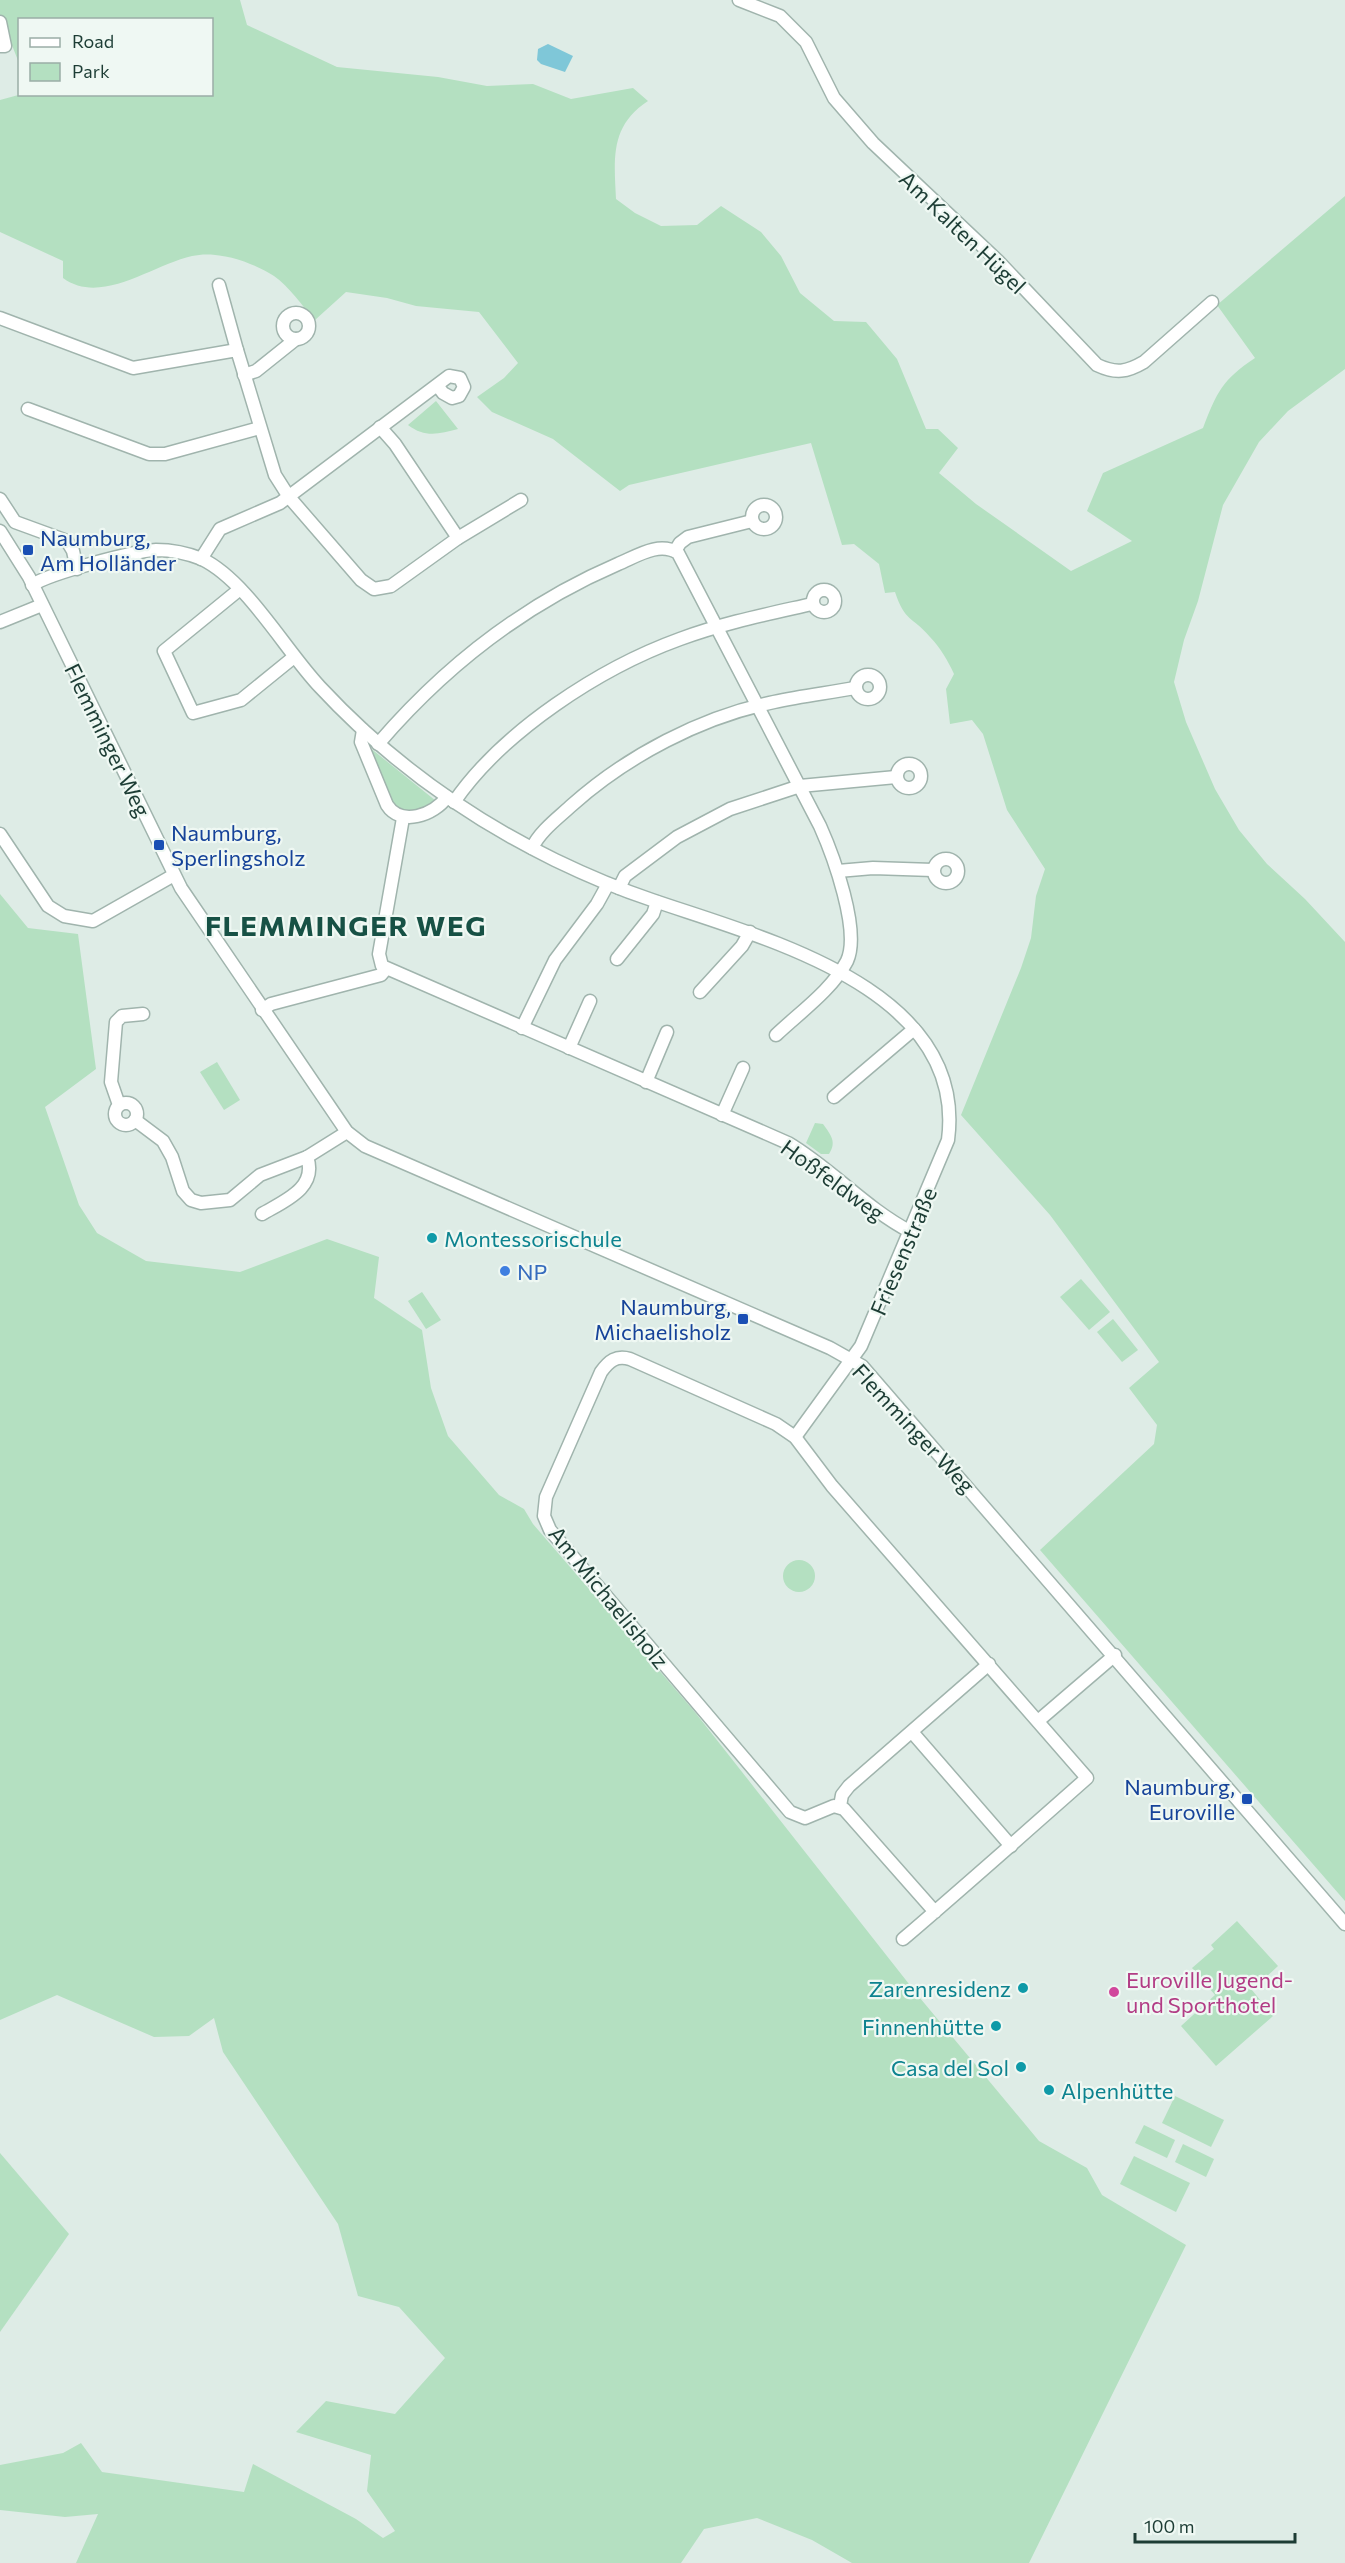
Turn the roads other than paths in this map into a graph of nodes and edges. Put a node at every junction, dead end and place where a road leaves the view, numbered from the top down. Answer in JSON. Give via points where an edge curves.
{"nodes":[{"id":1,"x":739,"y":0,"type":"edge"},
{"id":2,"x":2,"y":28,"type":"edge"},
{"id":3,"x":0,"y":46,"type":"edge"},
{"id":4,"x":219,"y":285,"type":"dead end"},
{"id":5,"x":1212,"y":302,"type":"dead end"},
{"id":6,"x":0,"y":318,"type":"edge"},
{"id":7,"x":296,"y":339,"type":"dead end"},
{"id":8,"x":237,"y":350,"type":"junction"},
{"id":9,"x":244,"y":375,"type":"junction"},
{"id":10,"x":437,"y":385,"type":"dead end"},
{"id":11,"x":28,"y":409,"type":"dead end"},
{"id":12,"x":380,"y":427,"type":"junction"},
{"id":13,"x":260,"y":428,"type":"junction"},
{"id":14,"x":289,"y":496,"type":"junction"},
{"id":15,"x":0,"y":499,"type":"edge"},
{"id":16,"x":521,"y":500,"type":"dead end"},
{"id":17,"x":752,"y":521,"type":"dead end"},
{"id":18,"x":0,"y":531,"type":"edge"},
{"id":19,"x":458,"y":538,"type":"junction"},
{"id":20,"x":675,"y":551,"type":"junction"},
{"id":21,"x":201,"y":559,"type":"junction"},
{"id":22,"x":77,"y":569,"type":"junction"},
{"id":23,"x":32,"y":585,"type":"junction"},
{"id":24,"x":240,"y":589,"type":"junction"},
{"id":25,"x":42,"y":604,"type":"junction"},
{"id":26,"x":812,"y":604,"type":"dead end"},
{"id":27,"x":0,"y":622,"type":"edge"},
{"id":28,"x":717,"y":626,"type":"junction"},
{"id":29,"x":294,"y":657,"type":"junction"},
{"id":30,"x":855,"y":688,"type":"dead end"},
{"id":31,"x":759,"y":706,"type":"junction"},
{"id":32,"x":363,"y":730,"type":"junction"},
{"id":33,"x":378,"y":744,"type":"junction"},
{"id":34,"x":896,"y":777,"type":"dead end"},
{"id":35,"x":800,"y":786,"type":"junction"},
{"id":36,"x":451,"y":799,"type":"junction"},
{"id":37,"x":403,"y":818,"type":"junction"},
{"id":38,"x":0,"y":834,"type":"edge"},
{"id":39,"x":532,"y":848,"type":"junction"},
{"id":40,"x":933,"y":870,"type":"dead end"},
{"id":41,"x":838,"y":871,"type":"junction"},
{"id":42,"x":174,"y":875,"type":"junction"},
{"id":43,"x":613,"y":886,"type":"junction"},
{"id":44,"x":657,"y":902,"type":"junction"},
{"id":45,"x":750,"y":932,"type":"junction"},
{"id":46,"x":617,"y":959,"type":"dead end"},
{"id":47,"x":386,"y":969,"type":"junction"},
{"id":48,"x":839,"y":972,"type":"junction"},
{"id":49,"x":700,"y":992,"type":"dead end"},
{"id":50,"x":590,"y":1001,"type":"dead end"},
{"id":51,"x":262,"y":1010,"type":"junction"},
{"id":52,"x":143,"y":1014,"type":"dead end"},
{"id":53,"x":522,"y":1028,"type":"junction"},
{"id":54,"x":914,"y":1029,"type":"junction"},
{"id":55,"x":667,"y":1032,"type":"dead end"},
{"id":56,"x":776,"y":1035,"type":"dead end"},
{"id":57,"x":569,"y":1048,"type":"junction"},
{"id":58,"x":743,"y":1068,"type":"dead end"},
{"id":59,"x":646,"y":1082,"type":"junction"},
{"id":60,"x":834,"y":1097,"type":"dead end"},
{"id":61,"x":722,"y":1115,"type":"junction"},
{"id":62,"x":347,"y":1132,"type":"junction"},
{"id":63,"x":307,"y":1157,"type":"junction"},
{"id":64,"x":262,"y":1214,"type":"dead end"},
{"id":65,"x":911,"y":1232,"type":"junction"},
{"id":66,"x":852,"y":1360,"type":"junction"},
{"id":67,"x":795,"y":1437,"type":"junction"},
{"id":68,"x":1115,"y":1655,"type":"junction"},
{"id":69,"x":988,"y":1665,"type":"junction"},
{"id":70,"x":1038,"y":1721,"type":"junction"},
{"id":71,"x":912,"y":1732,"type":"junction"},
{"id":72,"x":840,"y":1806,"type":"junction"},
{"id":73,"x":1011,"y":1846,"type":"junction"},
{"id":74,"x":935,"y":1912,"type":"junction"},
{"id":75,"x":1345,"y":1924,"type":"edge"},
{"id":76,"x":903,"y":1939,"type":"dead end"}],
"edges":[{"from":1,"to":5,"type":"street","name":"Am Kalten Hügel","via":[[780,16],[806,42],[834,98],[873,143],[998,261],[1097,365],[1110,371],[1131,369],[1144,362]]},
{"from":2,"to":3,"type":"street","via":[[5,46]]},
{"from":4,"to":8,"type":"street"},
{"from":6,"to":8,"type":"street","via":[[133,368]]},
{"from":7,"to":9,"type":"street","via":[[256,371]]},
{"from":8,"to":9,"type":"street"},
{"from":9,"to":13,"type":"street"},
{"from":10,"to":12,"type":"street"},
{"from":11,"to":13,"type":"street","via":[[149,454],[165,454]]},
{"from":12,"to":14,"type":"street"},
{"from":12,"to":19,"type":"street"},
{"from":13,"to":14,"type":"street","via":[[275,475]]},
{"from":14,"to":19,"type":"street","via":[[361,580],[374,589],[391,586]]},
{"from":14,"to":21,"type":"street","via":[[220,529]]},
{"from":15,"to":22,"type":"street","via":[[15,522],[67,541],[74,551]]},
{"from":16,"to":19,"type":"street"},
{"from":17,"to":20,"type":"street","via":[[688,537]]},
{"from":18,"to":23,"type":"street","name":"Flemminger Weg"},
{"from":20,"to":28,"type":"street"},
{"from":20,"to":33,"type":"street","via":[[658,549],[619,563],[515,620],[445,675]]},
{"from":21,"to":22,"type":"street","name":"Friesenstraße","via":[[154,550]]},
{"from":21,"to":24,"type":"street","name":"Friesenstraße","via":[[227,575]]},
{"from":22,"to":23,"type":"street","name":"Friesenstraße"},
{"from":23,"to":25,"type":"street","name":"Flemminger Weg"},
{"from":24,"to":29,"type":"street","name":"Friesenstraße"},
{"from":24,"to":29,"type":"street","via":[[164,651],[194,712],[241,700]]},
{"from":25,"to":27,"type":"street"},
{"from":25,"to":42,"type":"street","name":"Flemminger Weg"},
{"from":26,"to":28,"type":"street"},
{"from":28,"to":31,"type":"street"},
{"from":28,"to":36,"type":"street","via":[[650,652],[576,692],[515,737]]},
{"from":29,"to":32,"type":"street","name":"Friesenstraße"},
{"from":30,"to":31,"type":"street"},
{"from":31,"to":35,"type":"street"},
{"from":31,"to":39,"type":"street","via":[[690,731],[633,760],[580,798]]},
{"from":32,"to":33,"type":"street","name":"Friesenstraße"},
{"from":32,"to":37,"type":"street","via":[[361,742],[387,805]]},
{"from":33,"to":36,"type":"street","name":"Friesenstraße"},
{"from":34,"to":35,"type":"street"},
{"from":35,"to":41,"type":"street"},
{"from":35,"to":43,"type":"street","via":[[704,822]]},
{"from":36,"to":37,"type":"street","via":[[422,814]]},
{"from":36,"to":39,"type":"street","name":"Friesenstraße","via":[[486,824]]},
{"from":37,"to":47,"type":"street","via":[[378,954]]},
{"from":38,"to":42,"type":"street","via":[[48,906],[64,916],[93,921]]},
{"from":39,"to":43,"type":"street","name":"Friesenstraße"},
{"from":40,"to":41,"type":"street"},
{"from":41,"to":48,"type":"street","via":[[850,951]]},
{"from":42,"to":51,"type":"street","name":"Flemminger Weg"},
{"from":43,"to":44,"type":"street","name":"Friesenstraße"},
{"from":43,"to":53,"type":"street","via":[[555,960]]},
{"from":44,"to":45,"type":"street","name":"Friesenstraße"},
{"from":44,"to":46,"type":"street","via":[[652,915]]},
{"from":45,"to":48,"type":"street","name":"Friesenstraße"},
{"from":45,"to":49,"type":"street"},
{"from":47,"to":51,"type":"street","via":[[381,975],[271,1004]]},
{"from":47,"to":53,"type":"street","name":"Hoßfeldweg"},
{"from":48,"to":54,"type":"street","name":"Friesenstraße","via":[[880,999]]},
{"from":48,"to":56,"type":"street"},
{"from":50,"to":57,"type":"street"},
{"from":51,"to":62,"type":"street","name":"Flemminger Weg"},
{"from":52,"to":63,"type":"street","via":[[122,1016],[116,1022],[111,1082],[119,1105],[115,1111],[118,1122],[128,1125],[135,1120],[163,1141],[183,1191],[196,1202],[230,1200],[260,1175]]},
{"from":53,"to":57,"type":"street","name":"Hoßfeldweg"},
{"from":54,"to":60,"type":"street"},
{"from":54,"to":65,"type":"street","name":"Friesenstraße","via":[[945,1080],[950,1109],[948,1140]]},
{"from":55,"to":59,"type":"street"},
{"from":57,"to":59,"type":"street","name":"Hoßfeldweg"},
{"from":58,"to":61,"type":"street"},
{"from":59,"to":61,"type":"street","name":"Hoßfeldweg"},
{"from":61,"to":65,"type":"street","name":"Hoßfeldweg","via":[[799,1150],[884,1218]]},
{"from":62,"to":63,"type":"street"},
{"from":62,"to":66,"type":"street","name":"Flemminger Weg","via":[[365,1146]]},
{"from":63,"to":64,"type":"street","via":[[309,1177],[304,1186]]},
{"from":65,"to":66,"type":"street","name":"Friesenstraße","via":[[867,1335]]},
{"from":66,"to":67,"type":"street"},
{"from":66,"to":68,"type":"street","name":"Flemminger Weg","via":[[876,1381]]},
{"from":67,"to":69,"type":"street","name":"Am Michaelisholz","via":[[815,1466]]},
{"from":67,"to":72,"type":"street","name":"Am Michaelisholz","via":[[762,1417],[630,1359],[613,1359],[601,1372],[548,1491],[544,1516],[558,1542],[790,1812],[810,1817]]},
{"from":68,"to":70,"type":"street"},
{"from":68,"to":75,"type":"street","name":"Flemminger Weg"},
{"from":69,"to":70,"type":"street","name":"Am Michaelisholz"},
{"from":69,"to":71,"type":"street"},
{"from":70,"to":73,"type":"street","name":"Am Michaelisholz","via":[[1087,1778]]},
{"from":71,"to":72,"type":"street","via":[[849,1786]]},
{"from":71,"to":73,"type":"street"},
{"from":72,"to":74,"type":"street"},
{"from":73,"to":74,"type":"street","name":"Am Michaelisholz"},
{"from":74,"to":76,"type":"street","name":"Am Michaelisholz"}]}
